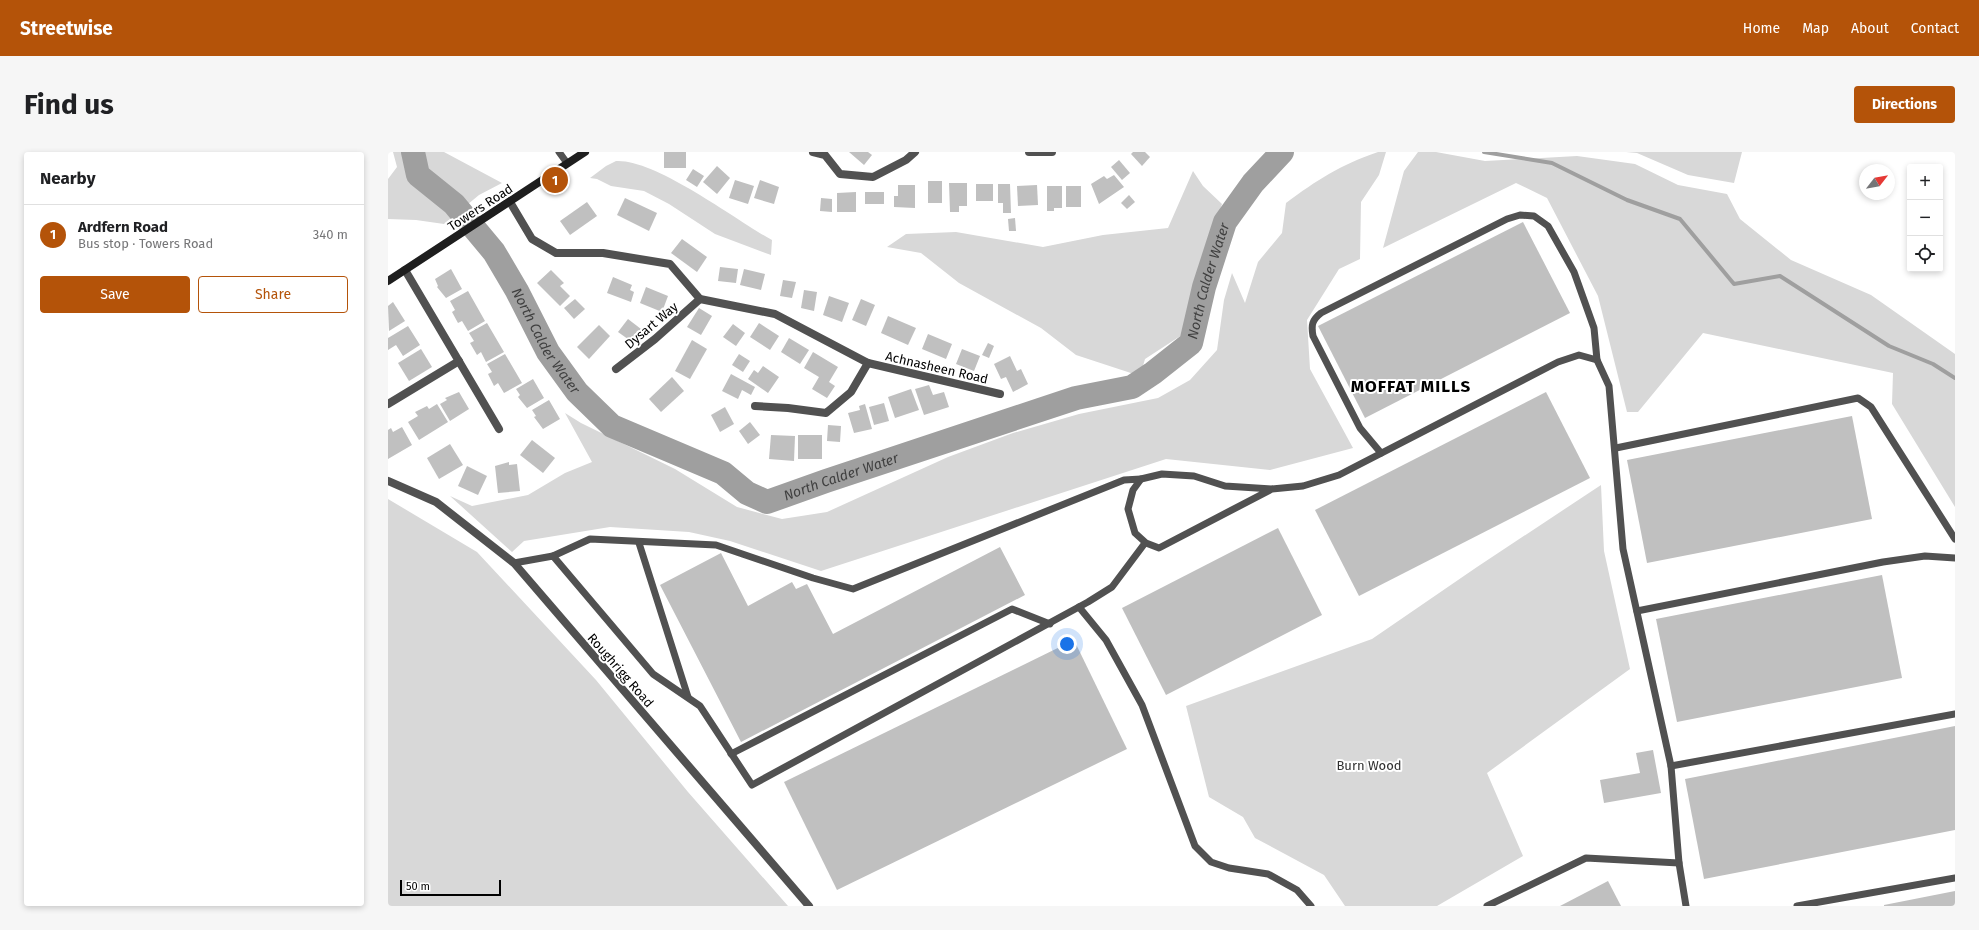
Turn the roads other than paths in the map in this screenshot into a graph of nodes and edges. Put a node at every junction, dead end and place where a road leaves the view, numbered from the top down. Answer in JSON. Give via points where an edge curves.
{"nodes":[{"id":1,"x":559,"y":152,"type":"edge"},
{"id":2,"x":585,"y":152,"type":"edge"},
{"id":3,"x":813,"y":152,"type":"edge"},
{"id":4,"x":915,"y":152,"type":"edge"},
{"id":5,"x":1029,"y":152,"type":"edge"},
{"id":6,"x":1052,"y":152,"type":"edge"},
{"id":7,"x":567,"y":163,"type":"junction"},
{"id":8,"x":510,"y":202,"type":"junction"},
{"id":9,"x":405,"y":270,"type":"junction"},
{"id":10,"x":388,"y":281,"type":"edge"},
{"id":11,"x":700,"y":299,"type":"junction"},
{"id":12,"x":459,"y":360,"type":"junction"},
{"id":13,"x":1597,"y":360,"type":"junction"},
{"id":14,"x":868,"y":363,"type":"junction"},
{"id":15,"x":616,"y":369,"type":"dead end"},
{"id":16,"x":1000,"y":394,"type":"dead end"},
{"id":17,"x":388,"y":403,"type":"edge"},
{"id":18,"x":755,"y":406,"type":"dead end"},
{"id":19,"x":499,"y":429,"type":"dead end"},
{"id":20,"x":1616,"y":448,"type":"junction"},
{"id":21,"x":1381,"y":453,"type":"junction"},
{"id":22,"x":1141,"y":479,"type":"junction"},
{"id":23,"x":388,"y":481,"type":"edge"},
{"id":24,"x":1272,"y":489,"type":"junction"},
{"id":25,"x":1955,"y":539,"type":"edge"},
{"id":26,"x":639,"y":543,"type":"junction"},
{"id":27,"x":1145,"y":543,"type":"junction"},
{"id":28,"x":553,"y":556,"type":"junction"},
{"id":29,"x":1955,"y":558,"type":"edge"},
{"id":30,"x":514,"y":563,"type":"junction"},
{"id":31,"x":1079,"y":607,"type":"junction"},
{"id":32,"x":1637,"y":611,"type":"junction"},
{"id":33,"x":1050,"y":624,"type":"junction"},
{"id":34,"x":688,"y":697,"type":"junction"},
{"id":35,"x":1955,"y":714,"type":"edge"},
{"id":36,"x":731,"y":754,"type":"junction"},
{"id":37,"x":1671,"y":766,"type":"junction"},
{"id":38,"x":1679,"y":863,"type":"junction"},
{"id":39,"x":1955,"y":878,"type":"edge"},
{"id":40,"x":809,"y":906,"type":"edge"},
{"id":41,"x":1311,"y":906,"type":"edge"},
{"id":42,"x":1487,"y":906,"type":"edge"},
{"id":43,"x":1686,"y":906,"type":"edge"},
{"id":44,"x":1797,"y":906,"type":"edge"}],
"edges":[{"from":1,"to":7,"type":"lane"},
{"from":2,"to":7,"type":"street","name":"Towers Road"},
{"from":3,"to":4,"type":"street","via":[[825,155],[840,174],[873,177],[906,160]]},
{"from":5,"to":6,"type":"street"},
{"from":7,"to":8,"type":"street","name":"Towers Road"},
{"from":8,"to":9,"type":"street","name":"Towers Road"},
{"from":8,"to":11,"type":"street","via":[[532,239],[556,253],[603,253],[670,264]]},
{"from":9,"to":10,"type":"street","name":"Towers Road"},
{"from":9,"to":12,"type":"street"},
{"from":11,"to":14,"type":"street","name":"Achnasheen Road","via":[[775,314]]},
{"from":11,"to":15,"type":"street","name":"Dysart Way"},
{"from":12,"to":17,"type":"street"},
{"from":12,"to":19,"type":"street"},
{"from":13,"to":20,"type":"lane","via":[[1609,386]]},
{"from":13,"to":21,"type":"lane","via":[[1579,355],[1558,362]]},
{"from":13,"to":21,"type":"lane","via":[[1594,328],[1574,272],[1548,226],[1534,216],[1520,215],[1507,219],[1321,313],[1314,319],[1311,326],[1317,343],[1360,428]]},
{"from":14,"to":16,"type":"street","name":"Achnasheen Road"},
{"from":14,"to":18,"type":"street","via":[[851,392],[826,413]]},
{"from":20,"to":25,"type":"lane","via":[[1858,398],[1871,407]]},
{"from":20,"to":32,"type":"lane","via":[[1623,549]]},
{"from":21,"to":24,"type":"lane","via":[[1339,476],[1303,486]]},
{"from":22,"to":24,"type":"lane","via":[[1162,474],[1194,476],[1225,486]]},
{"from":22,"to":26,"type":"lane","via":[[1124,480],[853,589],[716,545]]},
{"from":22,"to":27,"type":"lane","via":[[1132,490],[1128,509],[1135,533]]},
{"from":23,"to":30,"type":"street","name":"Roughrigg Road","via":[[436,502]]},
{"from":24,"to":27,"type":"lane","via":[[1170,544],[1159,548]]},
{"from":26,"to":28,"type":"lane","via":[[590,540]]},
{"from":26,"to":34,"type":"lane"},
{"from":27,"to":31,"type":"lane","via":[[1112,587]]},
{"from":28,"to":30,"type":"lane"},
{"from":28,"to":34,"type":"lane","via":[[653,674]]},
{"from":29,"to":32,"type":"lane","via":[[1925,556],[1883,562]]},
{"from":30,"to":40,"type":"street","name":"Roughrigg Road"},
{"from":31,"to":33,"type":"lane"},
{"from":31,"to":41,"type":"lane","via":[[1106,640],[1142,706],[1195,846],[1211,862],[1229,868],[1268,874],[1297,890]]},
{"from":32,"to":37,"type":"lane"},
{"from":33,"to":36,"type":"lane","via":[[1012,609]]},
{"from":33,"to":36,"type":"lane","via":[[752,785]]},
{"from":34,"to":36,"type":"lane","via":[[700,706]]},
{"from":35,"to":37,"type":"lane"},
{"from":37,"to":38,"type":"lane"},
{"from":38,"to":42,"type":"lane","via":[[1586,858]]},
{"from":38,"to":43,"type":"lane"},
{"from":39,"to":44,"type":"lane"}]}
